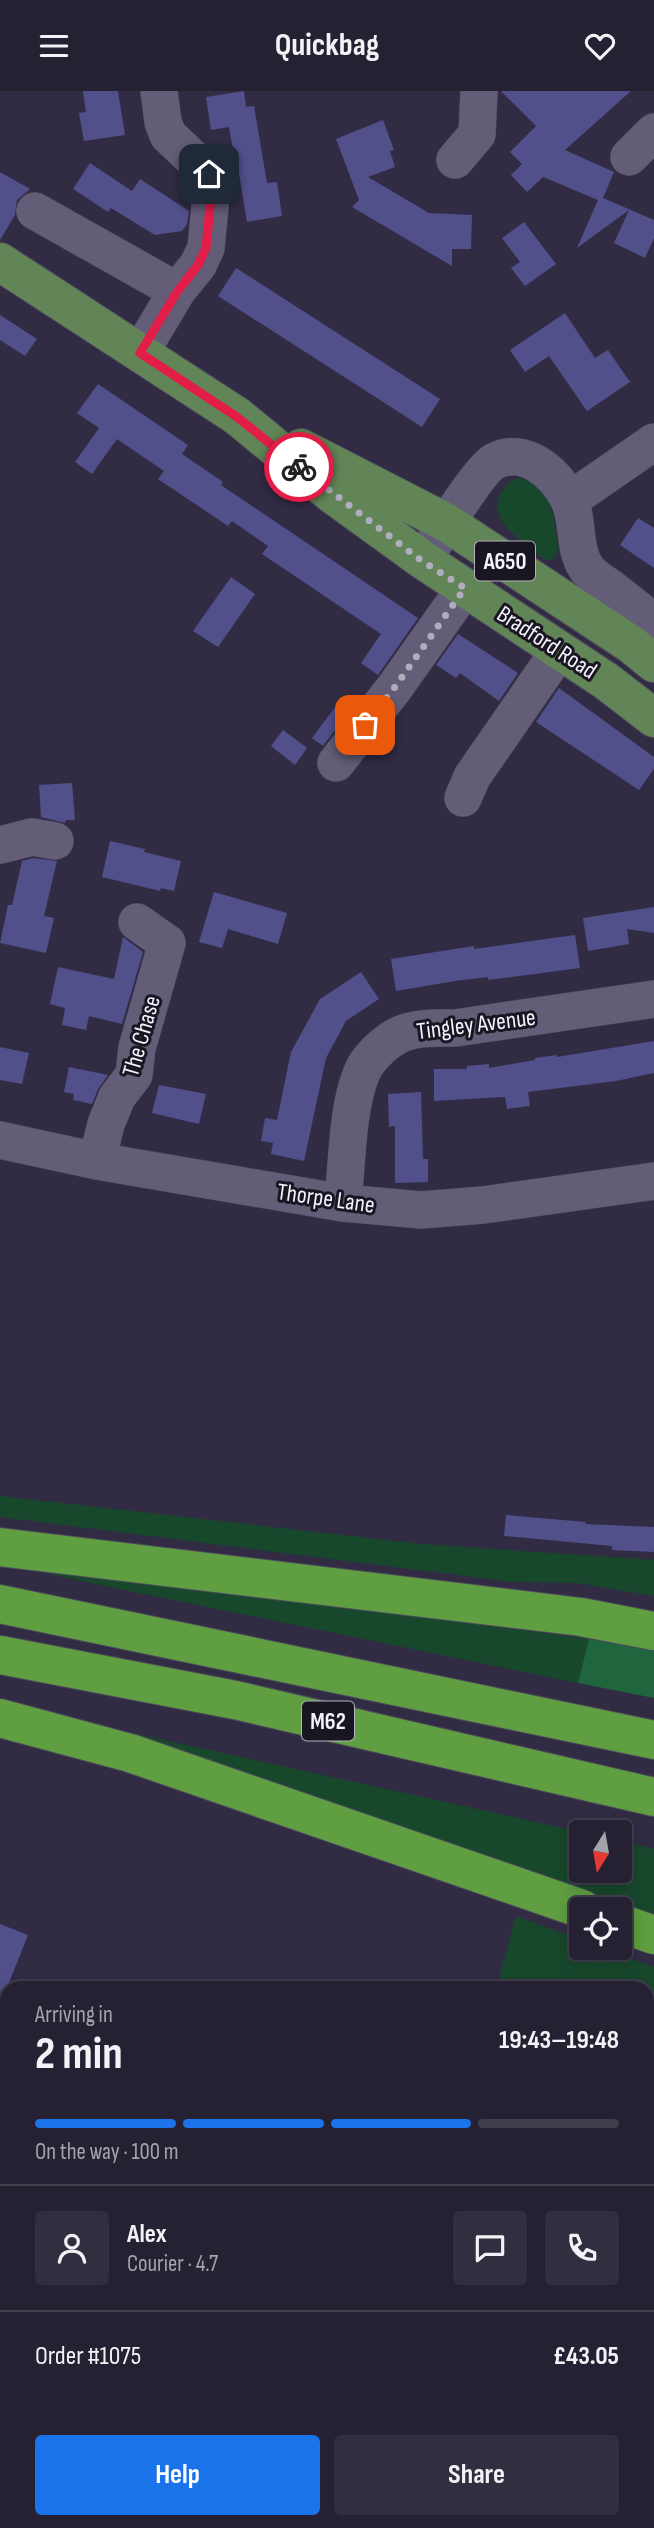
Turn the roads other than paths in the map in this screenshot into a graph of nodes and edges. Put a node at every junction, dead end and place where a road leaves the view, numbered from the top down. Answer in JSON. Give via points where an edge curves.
{"nodes":[{"id":1,"x":159,"y":91,"type":"edge"},
{"id":2,"x":479,"y":91,"type":"edge"},
{"id":3,"x":454,"y":160,"type":"dead end"},
{"id":4,"x":35,"y":211,"type":"dead end"},
{"id":5,"x":0,"y":262,"type":"edge"},
{"id":6,"x":177,"y":292,"type":"junction"},
{"id":7,"x":140,"y":353,"type":"junction"},
{"id":8,"x":237,"y":417,"type":"junction"},
{"id":9,"x":654,"y":442,"type":"edge"},
{"id":10,"x":570,"y":500,"type":"junction"},
{"id":11,"x":447,"y":523,"type":"junction"},
{"id":12,"x":422,"y":561,"type":"junction"},
{"id":13,"x":465,"y":588,"type":"junction"},
{"id":14,"x":654,"y":622,"type":"edge"},
{"id":15,"x":559,"y":651,"type":"junction"},
{"id":16,"x":654,"y":663,"type":"edge"},
{"id":17,"x":654,"y":718,"type":"edge"},
{"id":18,"x":336,"y":763,"type":"dead end"},
{"id":19,"x":463,"y":797,"type":"dead end"},
{"id":20,"x":55,"y":841,"type":"dead end"},
{"id":21,"x":0,"y":845,"type":"edge"},
{"id":22,"x":137,"y":922,"type":"dead end"},
{"id":23,"x":654,"y":999,"type":"edge"},
{"id":24,"x":0,"y":1140,"type":"edge"},
{"id":25,"x":97,"y":1161,"type":"junction"},
{"id":26,"x":654,"y":1181,"type":"edge"},
{"id":27,"x":343,"y":1203,"type":"junction"},
{"id":28,"x":0,"y":1547,"type":"edge"},
{"id":29,"x":0,"y":1604,"type":"edge"},
{"id":30,"x":654,"y":1631,"type":"edge"},
{"id":31,"x":0,"y":1655,"type":"edge"},
{"id":32,"x":0,"y":1718,"type":"edge"},
{"id":33,"x":654,"y":1740,"type":"edge"},
{"id":34,"x":654,"y":1797,"type":"edge"},
{"id":35,"x":569,"y":1905,"type":"edge"},
{"id":36,"x":632,"y":1927,"type":"edge"},
{"id":37,"x":654,"y":1935,"type":"edge"}],
"edges":[{"from":1,"to":6,"type":"street","via":[[168,135],[201,163],[212,186],[206,248]]},
{"from":2,"to":3,"type":"street","via":[[477,134]]},
{"from":4,"to":6,"type":"street"},
{"from":5,"to":7,"type":"main road","name":"Bradford Road","number":"A650"},
{"from":6,"to":7,"type":"street"},
{"from":7,"to":8,"type":"main road","name":"Bradford Road","number":"A650"},
{"from":8,"to":11,"type":"main road","name":"Bradford Road","number":"A650"},
{"from":8,"to":12,"type":"main road","name":"Bradford Road","number":"A650"},
{"from":9,"to":10,"type":"street"},
{"from":10,"to":11,"type":"street","via":[[554,475],[531,461],[510,457],[492,462]]},
{"from":10,"to":14,"type":"street","via":[[578,553],[588,571]]},
{"from":11,"to":12,"type":"street"},
{"from":11,"to":16,"type":"main road","name":"Bradford Road","number":"A650"},
{"from":12,"to":13,"type":"main road","name":"Bradford Road","number":"A650"},
{"from":13,"to":15,"type":"main road","name":"Bradford Road","number":"A650"},
{"from":13,"to":18,"type":"street"},
{"from":15,"to":17,"type":"main road","name":"Bradford Road","number":"A650"},
{"from":15,"to":19,"type":"street"},
{"from":20,"to":21,"type":"street","via":[[32,837]]},
{"from":22,"to":25,"type":"street","name":"The Chase","via":[[167,943],[137,1048],[134,1075],[117,1097]]},
{"from":23,"to":27,"type":"street","name":"Tingley Avenue","via":[[428,1028],[402,1034],[382,1046],[366,1064],[357,1087]]},
{"from":24,"to":25,"type":"street","name":"Thorpe Lane"},
{"from":25,"to":27,"type":"street","name":"Thorpe Lane"},
{"from":26,"to":27,"type":"street","name":"Thorpe Lane","via":[[421,1210]]},
{"from":28,"to":30,"type":"highway","via":[[581,1617]]},
{"from":29,"to":33,"type":"highway","number":"M62"},
{"from":31,"to":34,"type":"highway","number":"M62","via":[[235,1700]]},
{"from":32,"to":35,"type":"highway","via":[[130,1753]]},
{"from":36,"to":37,"type":"highway"}]}
